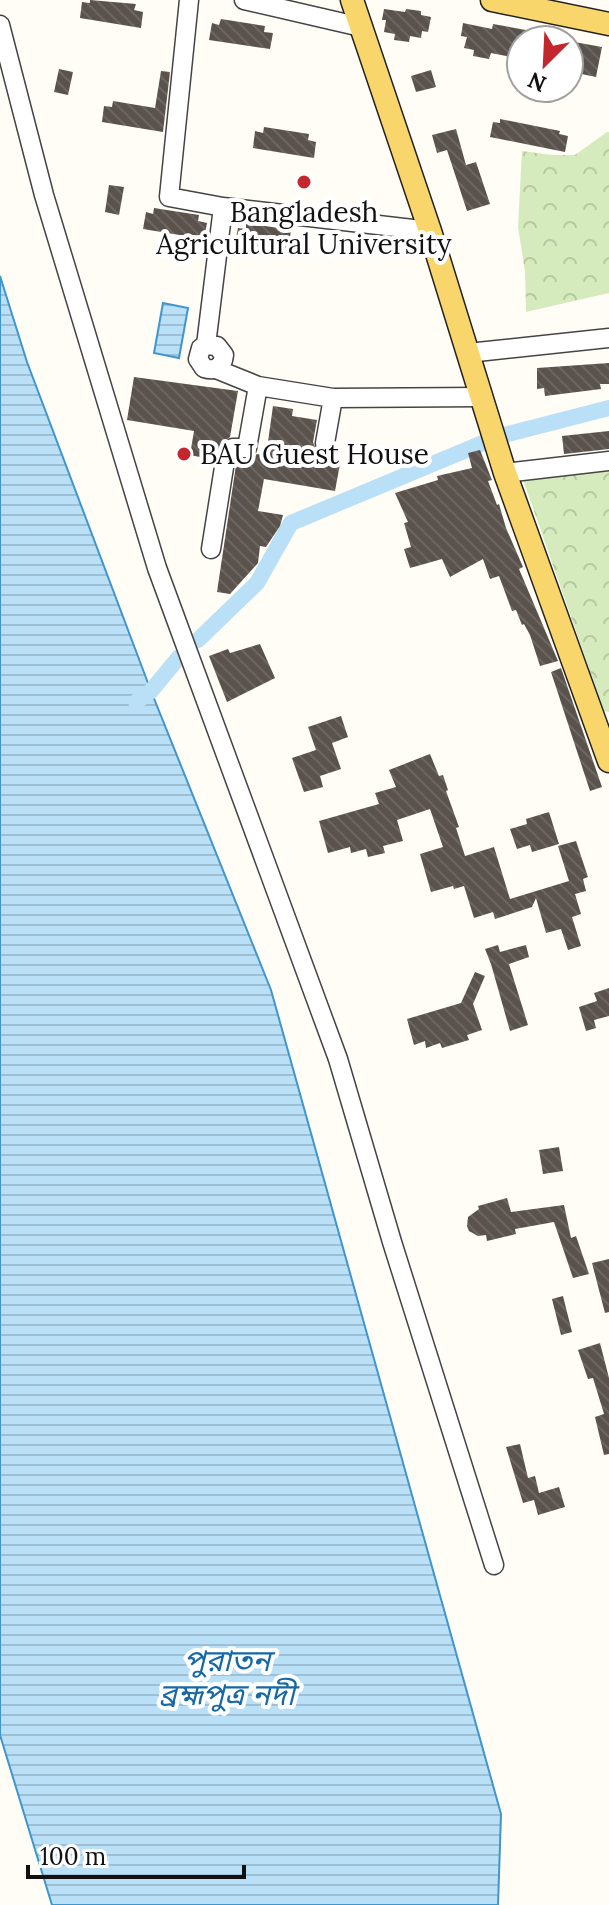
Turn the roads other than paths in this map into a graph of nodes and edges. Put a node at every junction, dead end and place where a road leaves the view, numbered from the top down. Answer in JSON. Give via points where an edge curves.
{"nodes":[{"id":1,"x":189,"y":0,"type":"edge"},
{"id":2,"x":244,"y":0,"type":"edge"},
{"id":3,"x":352,"y":0,"type":"edge"},
{"id":4,"x":499,"y":1,"type":"edge"},
{"id":5,"x":609,"y":24,"type":"edge"},
{"id":6,"x":0,"y":25,"type":"edge"},
{"id":7,"x":361,"y":27,"type":"junction"},
{"id":8,"x":223,"y":207,"type":"junction"},
{"id":9,"x":430,"y":231,"type":"junction"},
{"id":10,"x":609,"y":338,"type":"edge"},
{"id":11,"x":468,"y":353,"type":"junction"},
{"id":12,"x":258,"y":386,"type":"junction"},
{"id":13,"x":482,"y":397,"type":"junction"},
{"id":14,"x":333,"y":398,"type":"junction"},
{"id":15,"x":325,"y":443,"type":"dead end"},
{"id":16,"x":609,"y":461,"type":"edge"},
{"id":17,"x":505,"y":473,"type":"junction"},
{"id":18,"x":211,"y":549,"type":"dead end"},
{"id":19,"x":609,"y":761,"type":"edge"},
{"id":20,"x":494,"y":1565,"type":"dead end"}],
"edges":[{"from":1,"to":8,"type":"street","via":[[169,197]]},
{"from":2,"to":7,"type":"street"},
{"from":3,"to":7,"type":"main road"},
{"from":4,"to":5,"type":"main road"},
{"from":6,"to":20,"type":"street","via":[[44,195],[157,568],[338,1059]]},
{"from":7,"to":9,"type":"main road"},
{"from":8,"to":9,"type":"street"},
{"from":8,"to":12,"type":"street","via":[[206,345],[217,346],[224,355],[216,369]]},
{"from":9,"to":11,"type":"main road"},
{"from":10,"to":11,"type":"street"},
{"from":11,"to":13,"type":"main road"},
{"from":12,"to":14,"type":"street"},
{"from":12,"to":18,"type":"street","via":[[247,448],[233,448],[225,461]]},
{"from":13,"to":14,"type":"street"},
{"from":13,"to":17,"type":"main road"},
{"from":14,"to":15,"type":"street"},
{"from":16,"to":17,"type":"street"},
{"from":17,"to":19,"type":"main road"}]}
